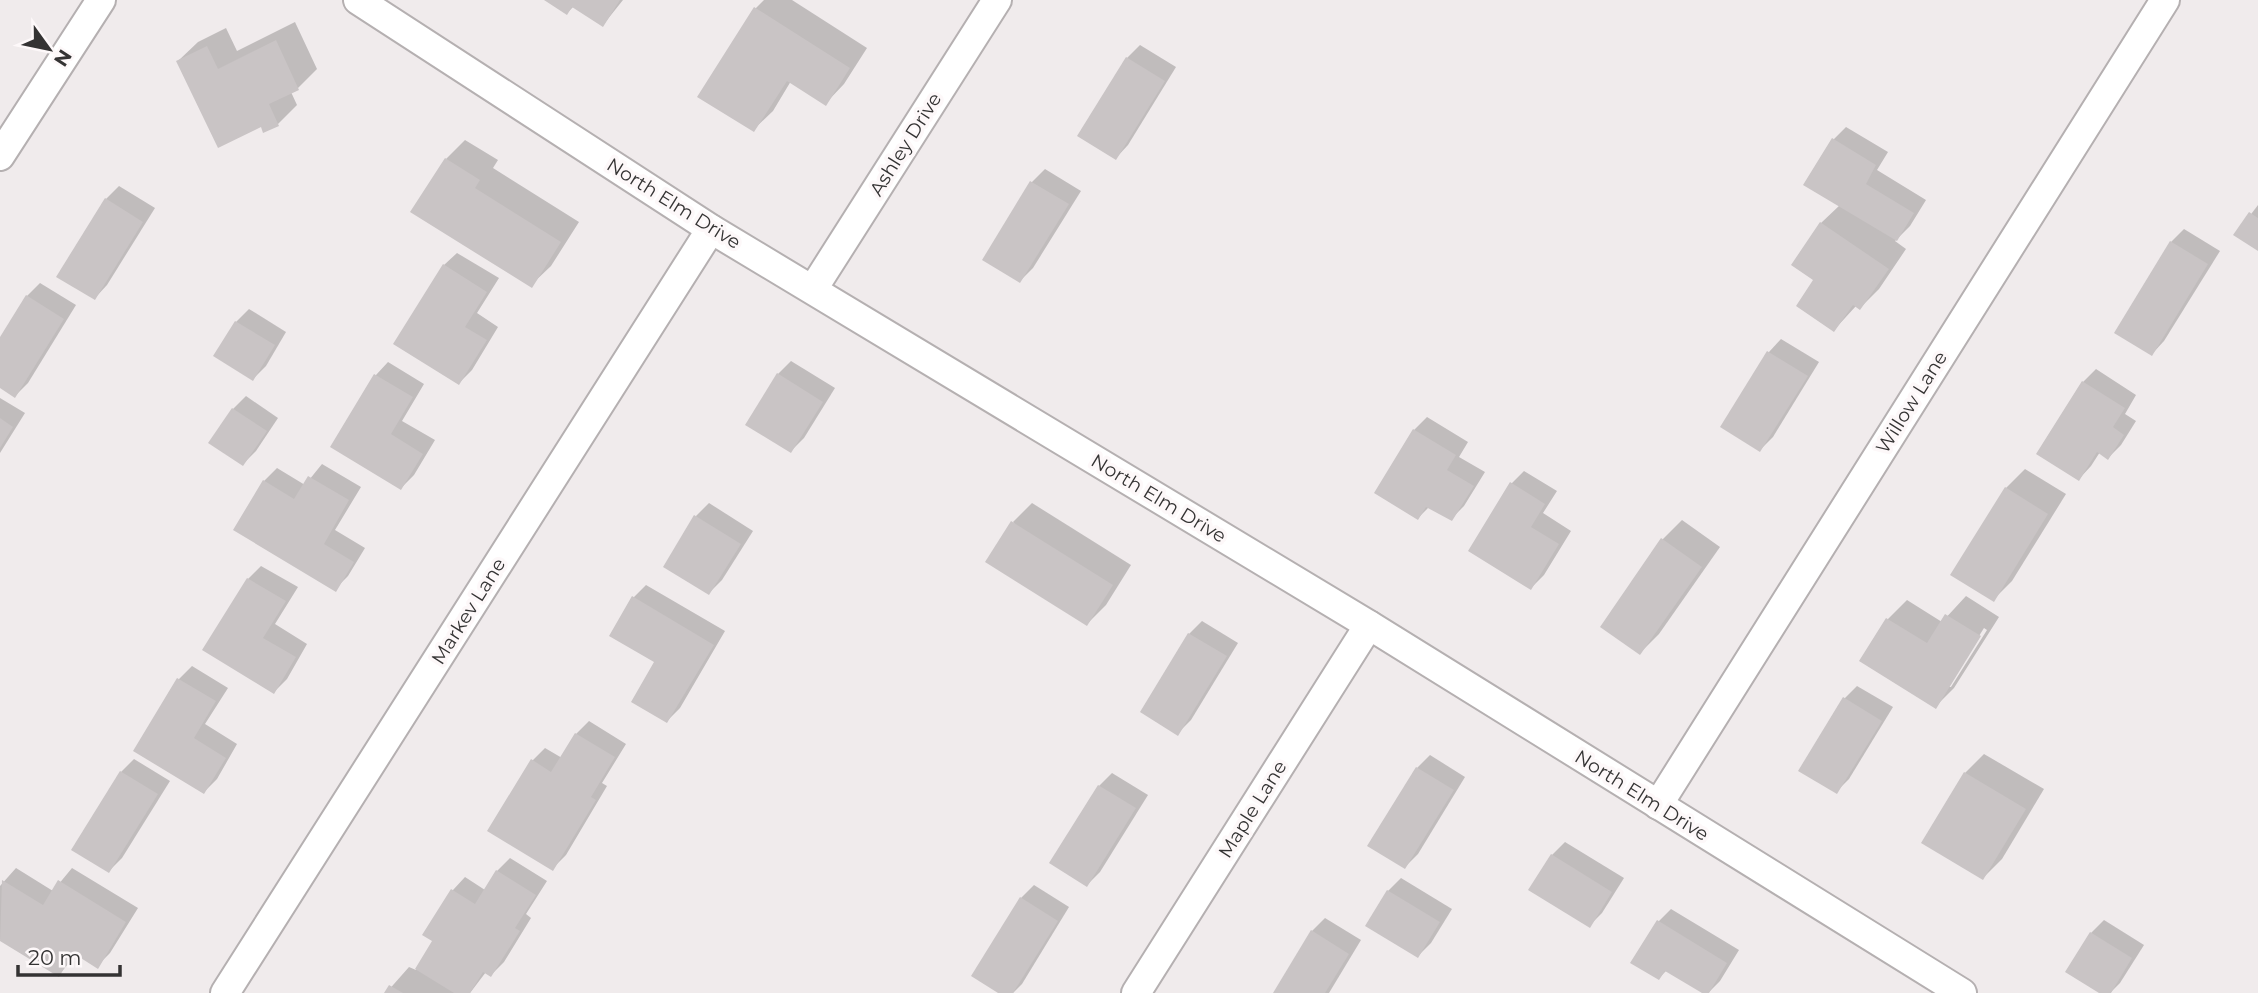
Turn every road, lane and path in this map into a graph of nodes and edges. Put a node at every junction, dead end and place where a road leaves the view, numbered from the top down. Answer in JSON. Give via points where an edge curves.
{"nodes":[{"id":1,"x":101,"y":0,"type":"edge"},
{"id":2,"x":358,"y":0,"type":"edge"},
{"id":3,"x":997,"y":0,"type":"edge"},
{"id":4,"x":2165,"y":0,"type":"edge"},
{"id":5,"x":391,"y":9,"type":"edge"},
{"id":6,"x":0,"y":156,"type":"edge"},
{"id":7,"x":712,"y":229,"type":"junction"},
{"id":8,"x":813,"y":289,"type":"junction"},
{"id":9,"x":1369,"y":625,"type":"junction"},
{"id":10,"x":1658,"y":805,"type":"junction"},
{"id":11,"x":225,"y":993,"type":"edge"},
{"id":12,"x":1136,"y":993,"type":"edge"},
{"id":13,"x":1962,"y":993,"type":"edge"}],
"edges":[{"from":1,"to":6,"type":"street"},
{"from":2,"to":5,"type":"street","name":"North Elm Drive"},
{"from":3,"to":8,"type":"street","name":"Ashley Drive"},
{"from":4,"to":10,"type":"street","name":"Willow Lane"},
{"from":5,"to":7,"type":"street","name":"North Elm Drive"},
{"from":7,"to":8,"type":"street","name":"North Elm Drive"},
{"from":7,"to":11,"type":"street","name":"Markev Lane"},
{"from":8,"to":9,"type":"street","name":"North Elm Drive"},
{"from":9,"to":10,"type":"street","name":"North Elm Drive"},
{"from":9,"to":12,"type":"street","name":"Maple Lane"},
{"from":10,"to":13,"type":"street","name":"North Elm Drive"}]}
